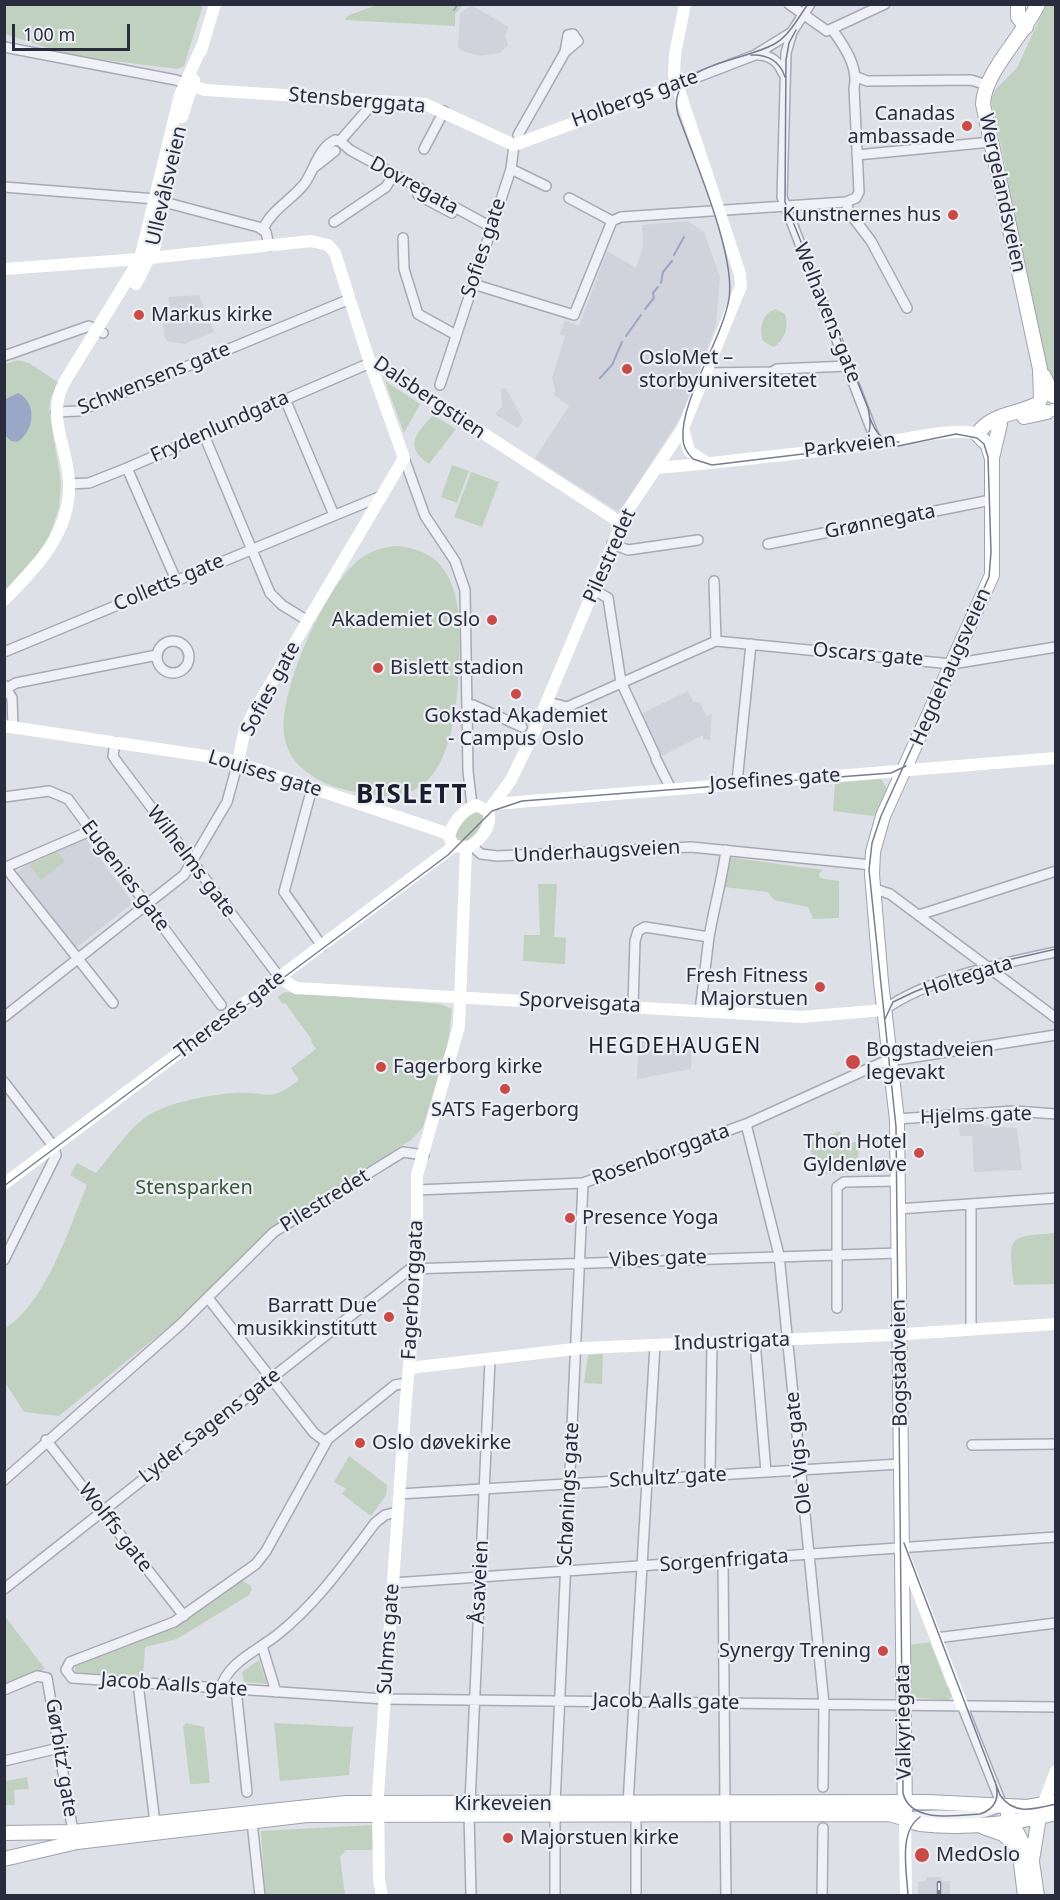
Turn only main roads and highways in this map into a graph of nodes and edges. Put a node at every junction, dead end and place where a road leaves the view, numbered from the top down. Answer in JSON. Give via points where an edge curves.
{"nodes":[{"id":1,"x":1018,"y":4,"type":"edge"},
{"id":2,"x":1038,"y":4,"type":"edge"},
{"id":3,"x":1026,"y":27,"type":"junction"},
{"id":4,"x":1050,"y":405,"type":"edge"},
{"id":5,"x":988,"y":427,"type":"junction"},
{"id":6,"x":992,"y":458,"type":"junction"},
{"id":7,"x":872,"y":867,"type":"joint"},
{"id":8,"x":901,"y":1549,"type":"joint"},
{"id":9,"x":904,"y":1803,"type":"junction"},
{"id":10,"x":1002,"y":1805,"type":"junction"},
{"id":11,"x":1046,"y":1808,"type":"edge"},
{"id":12,"x":378,"y":1809,"type":"junction"},
{"id":13,"x":725,"y":1809,"type":"junction"},
{"id":14,"x":1056,"y":1813,"type":"edge"},
{"id":15,"x":905,"y":1818,"type":"junction"},
{"id":16,"x":1011,"y":1821,"type":"junction"},
{"id":17,"x":974,"y":1824,"type":"junction"},
{"id":18,"x":4,"y":1833,"type":"edge"},
{"id":19,"x":1019,"y":1842,"type":"junction"},
{"id":20,"x":4,"y":1859,"type":"edge"},
{"id":21,"x":1032,"y":1862,"type":"junction"},
{"id":22,"x":1025,"y":1896,"type":"edge"},
{"id":23,"x":1037,"y":1896,"type":"edge"}],
"edges":[{"from":1,"to":3,"type":"main road","via":[[1018,17]]},
{"from":2,"to":3,"type":"main road","name":"Wergelandsveien"},
{"from":3,"to":4,"type":"main road","name":"Wergelandsveien","via":[[987,85],[983,104]]},
{"from":4,"to":5,"type":"main road","name":"Parkveien","via":[[995,417]]},
{"from":5,"to":6,"type":"main road","name":"Hegdehaugsveien"},
{"from":5,"to":6,"type":"main road"},
{"from":6,"to":7,"type":"main road","name":"Hegdehaugsveien","via":[[992,575],[878,831]]},
{"from":7,"to":8,"type":"main road","name":"Bogstadveien","via":[[897,1119]]},
{"from":8,"to":9,"type":"main road","name":"Valkyriegata"},
{"from":9,"to":10,"type":"main road","name":"Kirkeveien"},
{"from":9,"to":13,"type":"main road","name":"Kirkeveien"},
{"from":9,"to":15,"type":"main road","name":"Valkyriegata"},
{"from":10,"to":11,"type":"main road","name":"Kirkeveien"},
{"from":10,"to":16,"type":"main road","name":"Bogstadveien"},
{"from":11,"to":14,"type":"main road","name":"Kirkeveien"},
{"from":11,"to":16,"type":"main road","name":"Kirkeveien"},
{"from":11,"to":21,"type":"main road"},
{"from":12,"to":13,"type":"main road","name":"Kirkeveien"},
{"from":12,"to":18,"type":"main road","name":"Kirkeveien","via":[[305,1806],[73,1832]]},
{"from":12,"to":20,"type":"main road","name":"Kirkeveien","via":[[77,1842]]},
{"from":13,"to":15,"type":"main road","name":"Kirkeveien","via":[[889,1814]]},
{"from":15,"to":17,"type":"main road","name":"Kirkeveien","via":[[921,1824]]},
{"from":16,"to":17,"type":"main road","name":"Kirkeveien"},
{"from":16,"to":19,"type":"main road","name":"Bogstadveien"},
{"from":17,"to":19,"type":"main road","name":"Bogstadveien"},
{"from":19,"to":21,"type":"main road","name":"Bogstadveien"},
{"from":19,"to":22,"type":"main road","name":"Bogstadveien"},
{"from":21,"to":23,"type":"main road","name":"Bogstadveien"}]}
